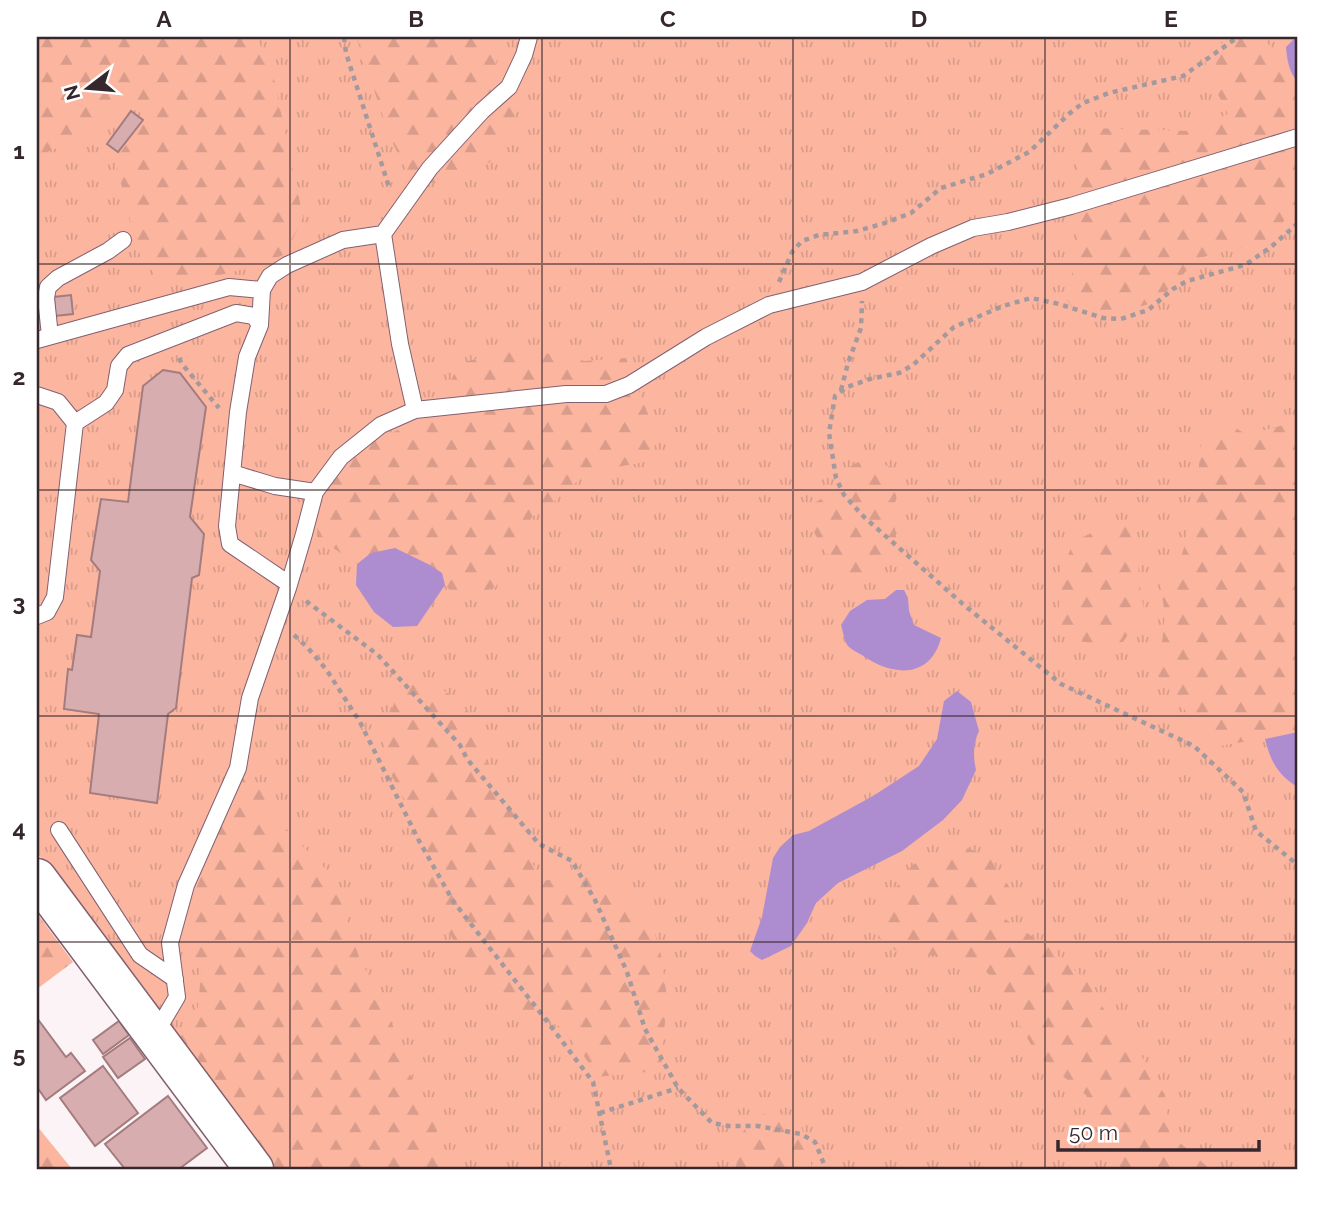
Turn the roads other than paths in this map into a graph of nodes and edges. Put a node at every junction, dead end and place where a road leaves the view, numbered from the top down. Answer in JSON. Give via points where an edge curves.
{"nodes":[{"id":1,"x":529,"y":37,"type":"edge"},
{"id":2,"x":1298,"y":137,"type":"edge"},
{"id":3,"x":383,"y":234,"type":"junction"},
{"id":4,"x":123,"y":240,"type":"dead end"},
{"id":5,"x":262,"y":290,"type":"junction"},
{"id":6,"x":260,"y":325,"type":"junction"},
{"id":7,"x":43,"y":338,"type":"edge"},
{"id":8,"x":37,"y":395,"type":"edge"},
{"id":9,"x":415,"y":410,"type":"junction"},
{"id":10,"x":75,"y":422,"type":"junction"},
{"id":11,"x":232,"y":474,"type":"junction"},
{"id":12,"x":315,"y":492,"type":"junction"},
{"id":13,"x":288,"y":586,"type":"junction"},
{"id":14,"x":37,"y":616,"type":"edge"},
{"id":15,"x":59,"y":830,"type":"dead end"},
{"id":16,"x":37,"y":878,"type":"edge"},
{"id":17,"x":175,"y":979,"type":"junction"},
{"id":18,"x":154,"y":1035,"type":"junction"},
{"id":19,"x":254,"y":1169,"type":"edge"}],
"edges":[{"from":1,"to":3,"type":"lane","via":[[509,87],[430,168]]},
{"from":2,"to":9,"type":"lane","via":[[1071,206],[973,228],[859,283],[769,305],[606,394]]},
{"from":3,"to":5,"type":"lane","via":[[343,240],[287,265],[270,276]]},
{"from":3,"to":9,"type":"lane"},
{"from":4,"to":7,"type":"lane","via":[[48,287]]},
{"from":5,"to":6,"type":"lane"},
{"from":5,"to":7,"type":"lane","via":[[229,287]]},
{"from":6,"to":10,"type":"lane","via":[[254,316],[236,313],[128,355],[119,366],[115,390],[106,403]]},
{"from":6,"to":11,"type":"lane","via":[[247,357]]},
{"from":8,"to":10,"type":"lane","via":[[58,402]]},
{"from":9,"to":12,"type":"lane","via":[[381,425],[341,457]]},
{"from":10,"to":14,"type":"lane","via":[[55,597],[47,612]]},
{"from":11,"to":12,"type":"lane"},
{"from":11,"to":13,"type":"lane","via":[[227,516],[230,544]]},
{"from":12,"to":13,"type":"lane"},
{"from":13,"to":17,"type":"lane","via":[[250,698],[237,768],[186,885],[170,943]]},
{"from":15,"to":17,"type":"lane","via":[[140,955]]},
{"from":16,"to":18,"type":"street"},
{"from":17,"to":18,"type":"lane","via":[[177,997]]},
{"from":18,"to":19,"type":"street"}]}
